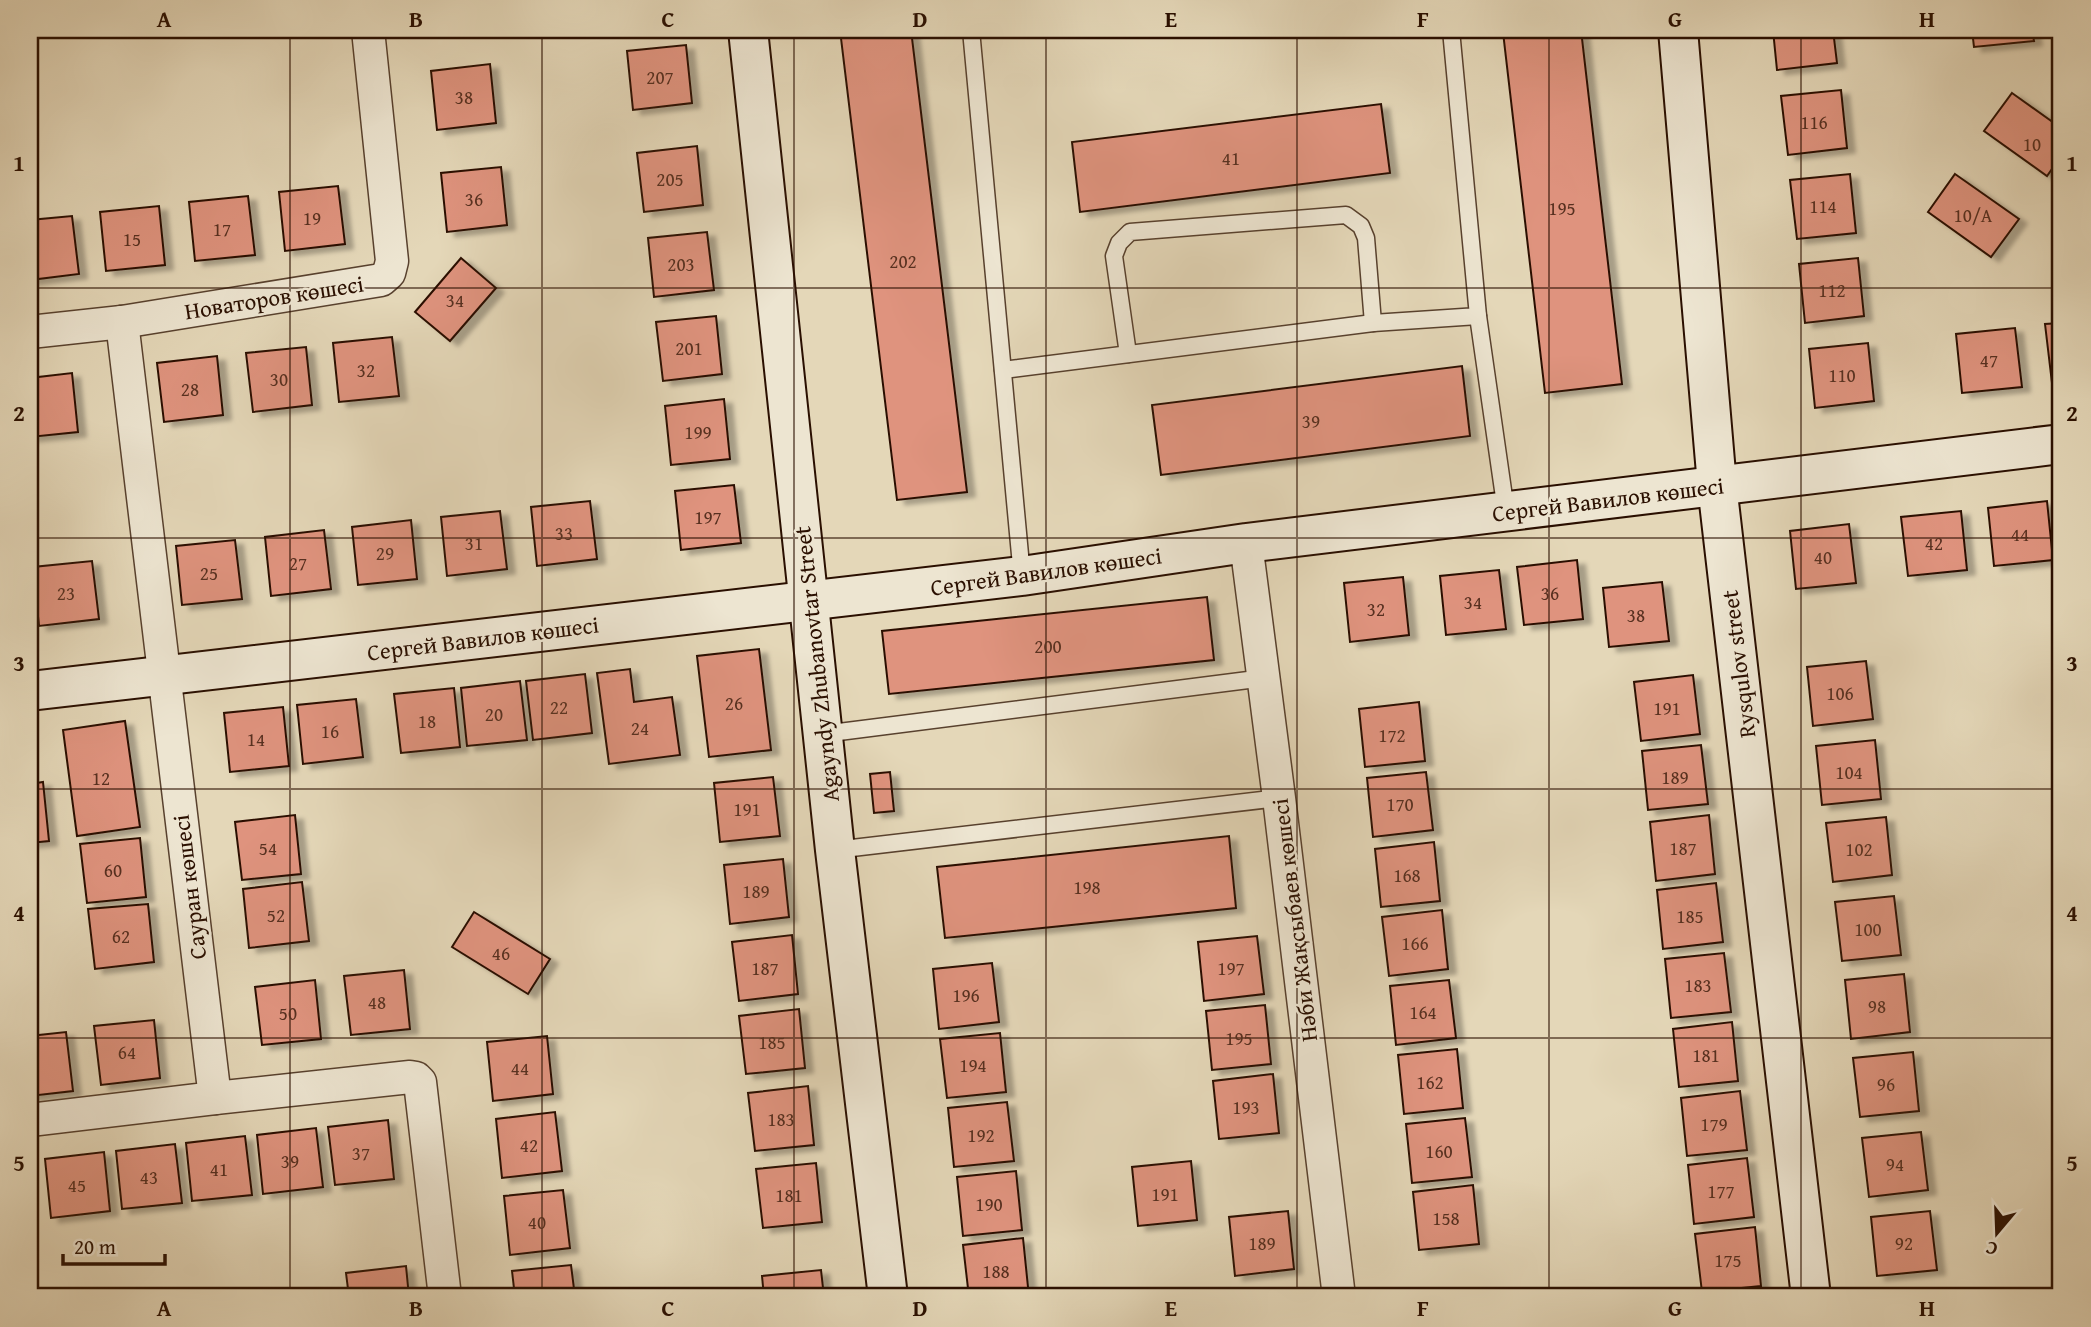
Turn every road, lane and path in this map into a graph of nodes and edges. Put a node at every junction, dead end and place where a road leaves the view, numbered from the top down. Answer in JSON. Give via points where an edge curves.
{"nodes":[{"id":1,"x":368,"y":30,"type":"edge"},
{"id":2,"x":748,"y":30,"type":"edge"},
{"id":3,"x":971,"y":30,"type":"edge"},
{"id":4,"x":1451,"y":30,"type":"edge"},
{"id":5,"x":1678,"y":30,"type":"edge"},
{"id":6,"x":1478,"y":316,"type":"junction"},
{"id":7,"x":122,"y":322,"type":"junction"},
{"id":8,"x":1373,"y":323,"type":"junction"},
{"id":9,"x":30,"y":332,"type":"edge"},
{"id":10,"x":1128,"y":354,"type":"junction"},
{"id":11,"x":1003,"y":370,"type":"junction"},
{"id":12,"x":2061,"y":444,"type":"edge"},
{"id":13,"x":1717,"y":485,"type":"junction"},
{"id":14,"x":1506,"y":512,"type":"junction"},
{"id":15,"x":1246,"y":543,"type":"junction"},
{"id":16,"x":1022,"y":576,"type":"junction"},
{"id":17,"x":810,"y":600,"type":"junction"},
{"id":18,"x":164,"y":675,"type":"junction"},
{"id":19,"x":1264,"y":678,"type":"junction"},
{"id":20,"x":30,"y":691,"type":"edge"},
{"id":21,"x":823,"y":734,"type":"junction"},
{"id":22,"x":1279,"y":798,"type":"junction"},
{"id":23,"x":835,"y":850,"type":"junction"},
{"id":24,"x":215,"y":1098,"type":"junction"},
{"id":25,"x":30,"y":1120,"type":"edge"},
{"id":26,"x":445,"y":1297,"type":"edge"},
{"id":27,"x":888,"y":1297,"type":"edge"},
{"id":28,"x":1339,"y":1297,"type":"edge"},
{"id":29,"x":1811,"y":1297,"type":"edge"}],
"edges":[{"from":1,"to":7,"type":"street","name":"Новаторов көшесі","via":[[392,261],[389,273],[381,279]]},
{"from":2,"to":17,"type":"street","name":"Agayndy Zhubanovtar Street"},
{"from":3,"to":11,"type":"lane"},
{"from":4,"to":6,"type":"lane"},
{"from":5,"to":13,"type":"street","name":"Rysqulov street"},
{"from":6,"to":8,"type":"lane"},
{"from":6,"to":14,"type":"lane"},
{"from":7,"to":9,"type":"street","name":"Новаторов көшесі"},
{"from":7,"to":18,"type":"street"},
{"from":8,"to":10,"type":"lane"},
{"from":8,"to":10,"type":"lane","via":[[1366,238],[1361,226],[1346,215],[1130,232],[1114,256]]},
{"from":10,"to":11,"type":"lane"},
{"from":11,"to":16,"type":"lane"},
{"from":12,"to":13,"type":"street","name":"Сергей Вавилов көшесі"},
{"from":13,"to":14,"type":"street","name":"Сергей Вавилов көшесі"},
{"from":13,"to":29,"type":"street","name":"Rysqulov street"},
{"from":14,"to":15,"type":"street","name":"Сергей Вавилов көшесі"},
{"from":15,"to":16,"type":"street","name":"Сергей Вавилов көшесі"},
{"from":15,"to":19,"type":"street","name":"Нәби Жақсыбаев көшесі"},
{"from":16,"to":17,"type":"street","name":"Сергей Вавилов көшесі"},
{"from":17,"to":18,"type":"street","name":"Сергей Вавилов көшесі"},
{"from":17,"to":21,"type":"street","name":"Agayndy Zhubanovtar Street"},
{"from":18,"to":20,"type":"street","name":"Сергей Вавилов көшесі"},
{"from":18,"to":24,"type":"street","name":"Сауран көшесі"},
{"from":19,"to":21,"type":"lane"},
{"from":19,"to":22,"type":"street","name":"Нәби Жақсыбаев көшесі"},
{"from":21,"to":23,"type":"street","name":"Agayndy Zhubanovtar Street"},
{"from":22,"to":23,"type":"lane"},
{"from":22,"to":28,"type":"street","name":"Нәби Жақсыбаев көшесі"},
{"from":23,"to":27,"type":"street","name":"Agayndy Zhubanovtar Street"},
{"from":24,"to":25,"type":"street"},
{"from":24,"to":26,"type":"street","via":[[416,1078]]}]}
